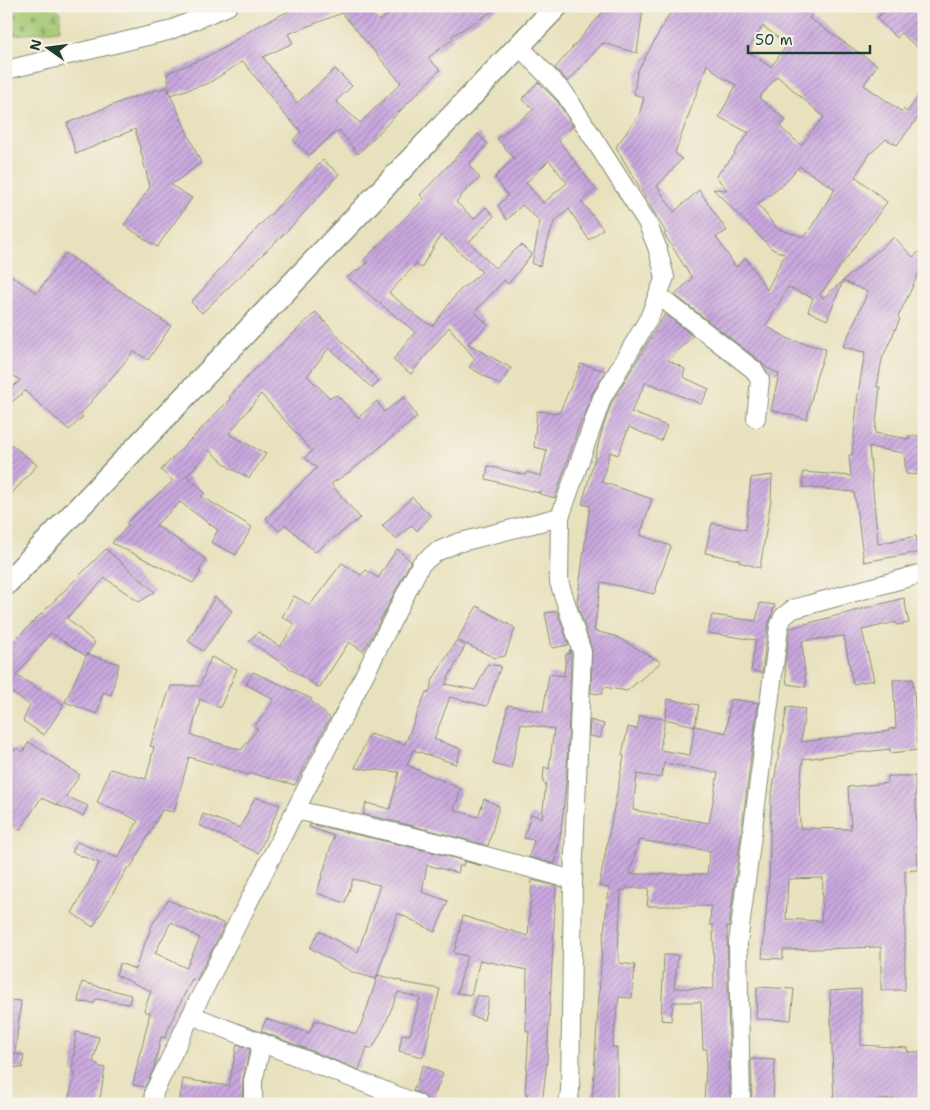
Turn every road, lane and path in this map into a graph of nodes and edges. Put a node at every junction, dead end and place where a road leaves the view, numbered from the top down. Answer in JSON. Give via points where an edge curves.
{"nodes":[{"id":1,"x":228,"y":6,"type":"edge"},
{"id":2,"x":557,"y":6,"type":"edge"},
{"id":3,"x":519,"y":46,"type":"junction"},
{"id":4,"x":6,"y":70,"type":"edge"},
{"id":5,"x":658,"y":295,"type":"junction"},
{"id":6,"x":756,"y":418,"type":"dead end"},
{"id":7,"x":560,"y":517,"type":"junction"},
{"id":8,"x":924,"y":573,"type":"edge"},
{"id":9,"x":6,"y":584,"type":"edge"},
{"id":10,"x":296,"y":810,"type":"junction"},
{"id":11,"x":572,"y":880,"type":"junction"},
{"id":12,"x":191,"y":1015,"type":"junction"},
{"id":13,"x":262,"y":1043,"type":"junction"},
{"id":14,"x":153,"y":1104,"type":"edge"},
{"id":15,"x":253,"y":1104,"type":"edge"},
{"id":16,"x":418,"y":1104,"type":"edge"},
{"id":17,"x":568,"y":1104,"type":"edge"},
{"id":18,"x":741,"y":1104,"type":"edge"}],
"edges":[{"from":1,"to":4,"type":"street","via":[[168,31]]},
{"from":2,"to":3,"type":"main road"},
{"from":3,"to":5,"type":"street","via":[[566,94],[647,222],[665,277]]},
{"from":3,"to":9,"type":"main road"},
{"from":5,"to":6,"type":"street","via":[[754,370],[760,380]]},
{"from":5,"to":7,"type":"street","via":[[649,318],[602,398]]},
{"from":7,"to":10,"type":"street","via":[[457,543],[436,552],[422,564]]},
{"from":7,"to":11,"type":"street","via":[[559,582],[582,652]]},
{"from":8,"to":18,"type":"street","via":[[793,609],[783,617],[779,627],[738,943]]},
{"from":10,"to":11,"type":"street","via":[[435,842]]},
{"from":10,"to":12,"type":"street"},
{"from":11,"to":17,"type":"street"},
{"from":12,"to":13,"type":"street"},
{"from":12,"to":14,"type":"street","via":[[154,1092]]},
{"from":13,"to":15,"type":"street","via":[[253,1081]]},
{"from":13,"to":16,"type":"street"}]}
